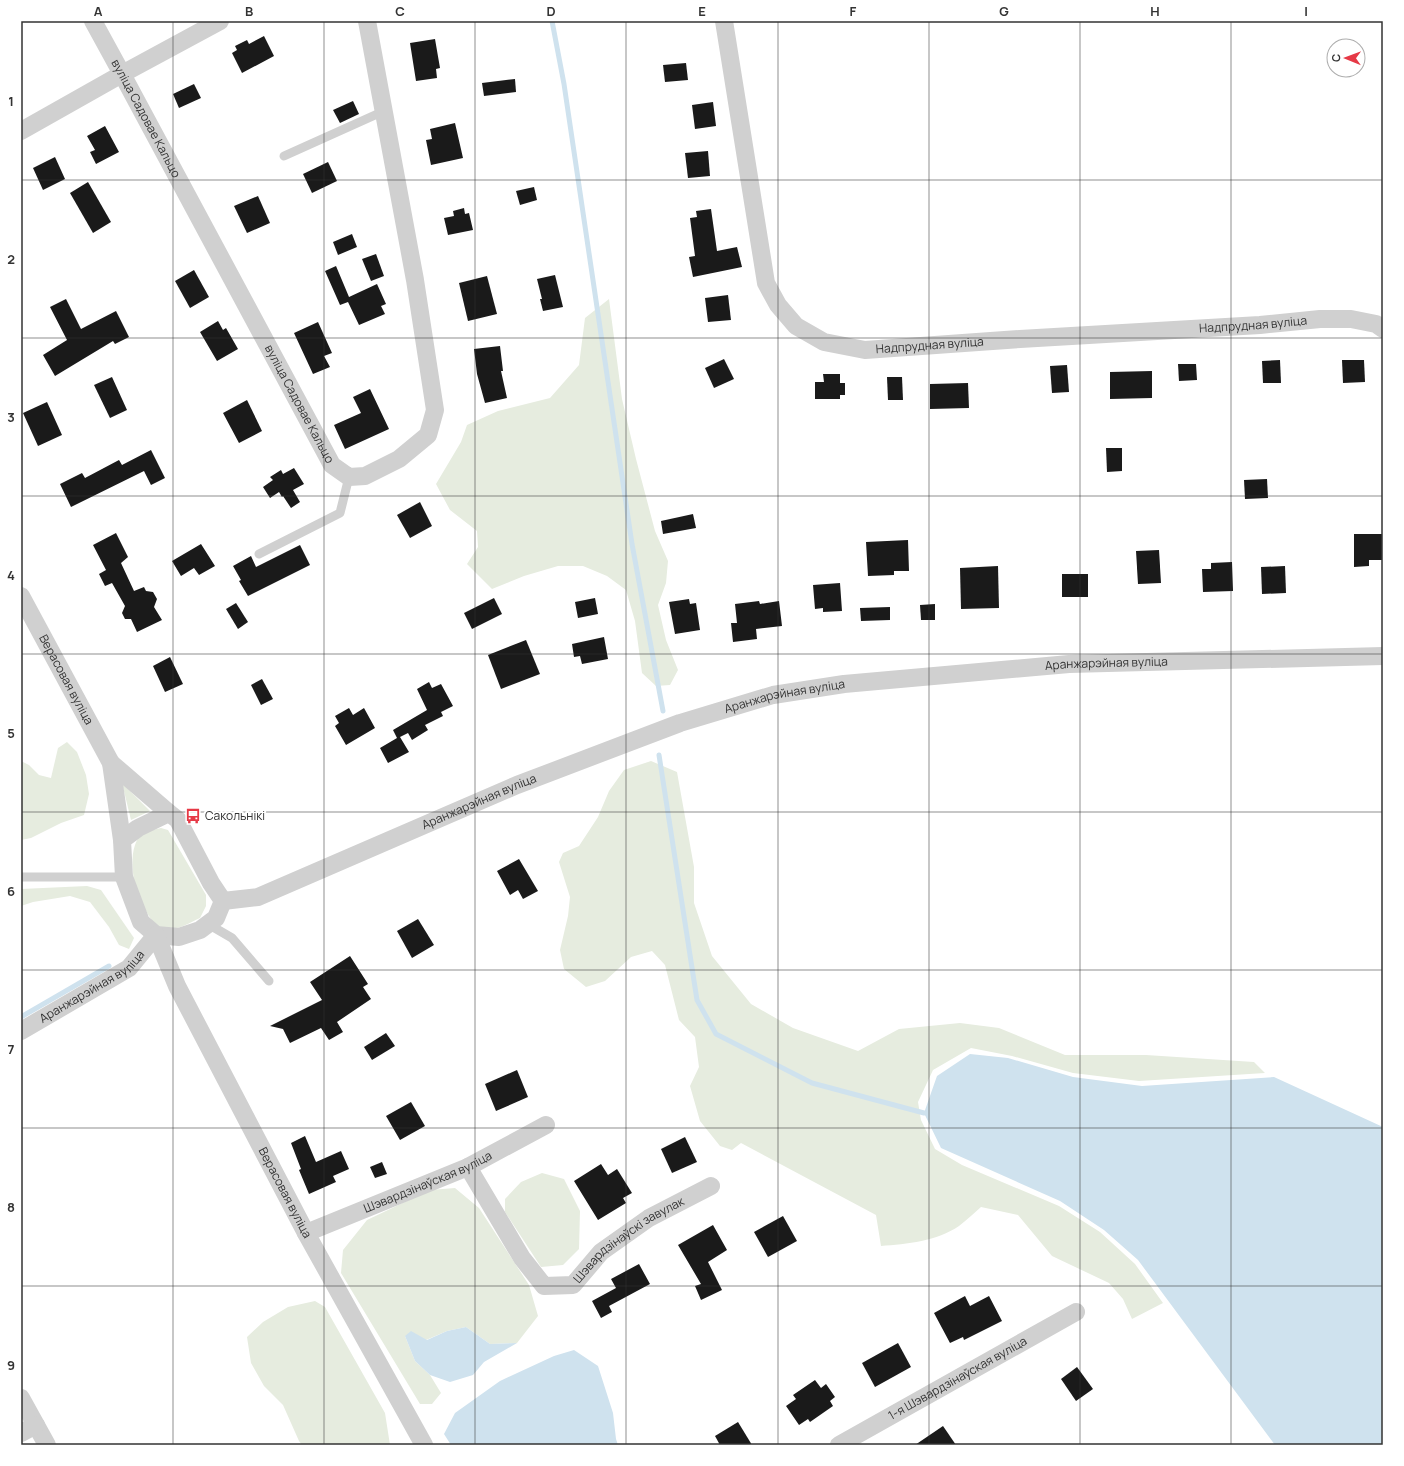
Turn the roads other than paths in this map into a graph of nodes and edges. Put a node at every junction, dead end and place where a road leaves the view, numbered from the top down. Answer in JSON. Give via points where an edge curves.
{"nodes":[{"id":1,"x":93,"y":21,"type":"edge"},
{"id":2,"x":220,"y":21,"type":"edge"},
{"id":3,"x":367,"y":21,"type":"edge"},
{"id":4,"x":724,"y":21,"type":"edge"},
{"id":5,"x":122,"y":74,"type":"junction"},
{"id":6,"x":384,"y":111,"type":"junction"},
{"id":7,"x":21,"y":132,"type":"edge"},
{"id":8,"x":284,"y":156,"type":"dead end"},
{"id":9,"x":1383,"y":329,"type":"edge"},
{"id":10,"x":349,"y":477,"type":"junction"},
{"id":11,"x":259,"y":554,"type":"dead end"},
{"id":12,"x":21,"y":596,"type":"edge"},
{"id":13,"x":1383,"y":656,"type":"edge"},
{"id":14,"x":111,"y":763,"type":"junction"},
{"id":15,"x":168,"y":813,"type":"junction"},
{"id":16,"x":122,"y":840,"type":"junction"},
{"id":17,"x":21,"y":877,"type":"edge"},
{"id":18,"x":124,"y":877,"type":"junction"},
{"id":19,"x":223,"y":901,"type":"junction"},
{"id":20,"x":208,"y":924,"type":"junction"},
{"id":21,"x":156,"y":935,"type":"junction"},
{"id":22,"x":269,"y":981,"type":"dead end"},
{"id":23,"x":21,"y":1031,"type":"edge"},
{"id":24,"x":546,"y":1125,"type":"dead end"},
{"id":25,"x":468,"y":1168,"type":"junction"},
{"id":26,"x":711,"y":1186,"type":"dead end"},
{"id":27,"x":306,"y":1233,"type":"junction"},
{"id":28,"x":1076,"y":1312,"type":"dead end"},
{"id":29,"x":21,"y":1398,"type":"edge"},
{"id":30,"x":28,"y":1429,"type":"edge"},
{"id":31,"x":47,"y":1445,"type":"edge"},
{"id":32,"x":424,"y":1445,"type":"edge"},
{"id":33,"x":839,"y":1445,"type":"edge"}],
"edges":[{"from":1,"to":5,"type":"street","name":"вуліца Садовае Кальцо"},
{"from":2,"to":5,"type":"street"},
{"from":3,"to":6,"type":"street"},
{"from":4,"to":9,"type":"street","name":"Надпрудная вуліца","via":[[766,283],[778,305],[796,326],[824,342],[865,350],[1320,319],[1351,319],[1376,324]]},
{"from":5,"to":7,"type":"street"},
{"from":5,"to":10,"type":"street","name":"вуліца Садовае Кальцо","via":[[332,465]]},
{"from":6,"to":8,"type":"lane"},
{"from":6,"to":10,"type":"street","via":[[415,280],[435,410],[428,435],[399,459],[365,476]]},
{"from":10,"to":11,"type":"lane","via":[[340,513]]},
{"from":12,"to":14,"type":"street","name":"Верасовая вуліца"},
{"from":13,"to":19,"type":"street","name":"Аранжарэйная вуліца","via":[[1069,664],[844,684],[772,695],[680,723],[517,786],[258,897]]},
{"from":14,"to":15,"type":"street","name":"Верасовая вуліца"},
{"from":14,"to":16,"type":"street","name":"Верасовая вуліца"},
{"from":15,"to":16,"type":"street","via":[[138,828]]},
{"from":15,"to":19,"type":"street","name":"Верасовая вуліца","via":[[178,820]]},
{"from":16,"to":18,"type":"street","name":"Верасовая вуліца"},
{"from":17,"to":18,"type":"lane"},
{"from":18,"to":21,"type":"street","name":"Верасовая вуліца","via":[[141,922]]},
{"from":19,"to":20,"type":"street","via":[[216,918]]},
{"from":20,"to":21,"type":"street","via":[[200,930],[179,937]]},
{"from":20,"to":22,"type":"lane","via":[[232,938]]},
{"from":21,"to":23,"type":"street","name":"Аранжарэйная вуліца","via":[[129,968]]},
{"from":21,"to":27,"type":"street","name":"Верасовая вуліца","via":[[177,986]]},
{"from":24,"to":25,"type":"street","name":"Шэвардзінаўская вуліца"},
{"from":25,"to":26,"type":"street","name":"Шэвардзінаўскі завулак","via":[[522,1258],[544,1286],[574,1285],[601,1252],[649,1218]]},
{"from":25,"to":27,"type":"street","name":"Шэвардзінаўская вуліца"},
{"from":27,"to":32,"type":"street","name":"Верасовая вуліца"},
{"from":28,"to":33,"type":"street","name":"1-я Шэвардзінаўская вуліца"},
{"from":29,"to":30,"type":"street"},
{"from":30,"to":31,"type":"street"}]}
